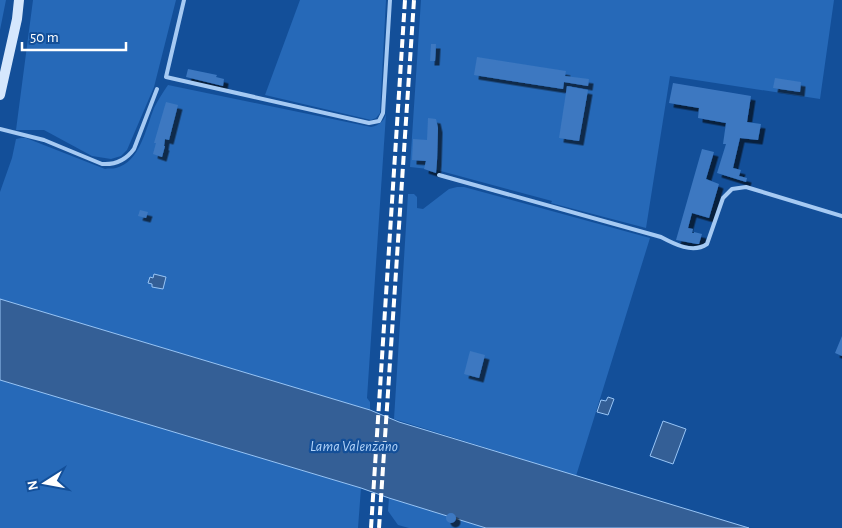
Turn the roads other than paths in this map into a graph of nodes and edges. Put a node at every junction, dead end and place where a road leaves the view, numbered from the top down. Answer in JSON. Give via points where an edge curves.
{"nodes":[{"id":1,"x":19,"y":0,"type":"edge"},
{"id":2,"x":184,"y":0,"type":"edge"},
{"id":3,"x":390,"y":0,"type":"edge"},
{"id":4,"x":156,"y":89,"type":"dead end"},
{"id":5,"x":0,"y":95,"type":"edge"},
{"id":6,"x":0,"y":129,"type":"edge"},
{"id":7,"x":438,"y":175,"type":"dead end"},
{"id":8,"x":842,"y":216,"type":"edge"}],
"edges":[{"from":1,"to":5,"type":"main road"},
{"from":2,"to":3,"type":"lane","via":[[166,77],[369,123],[379,120],[383,114]]},
{"from":4,"to":6,"type":"lane","via":[[134,148],[130,155],[117,163],[102,164],[44,140]]},
{"from":7,"to":8,"type":"lane","via":[[661,237],[693,249],[707,244],[723,198],[732,189],[746,187]]}]}
